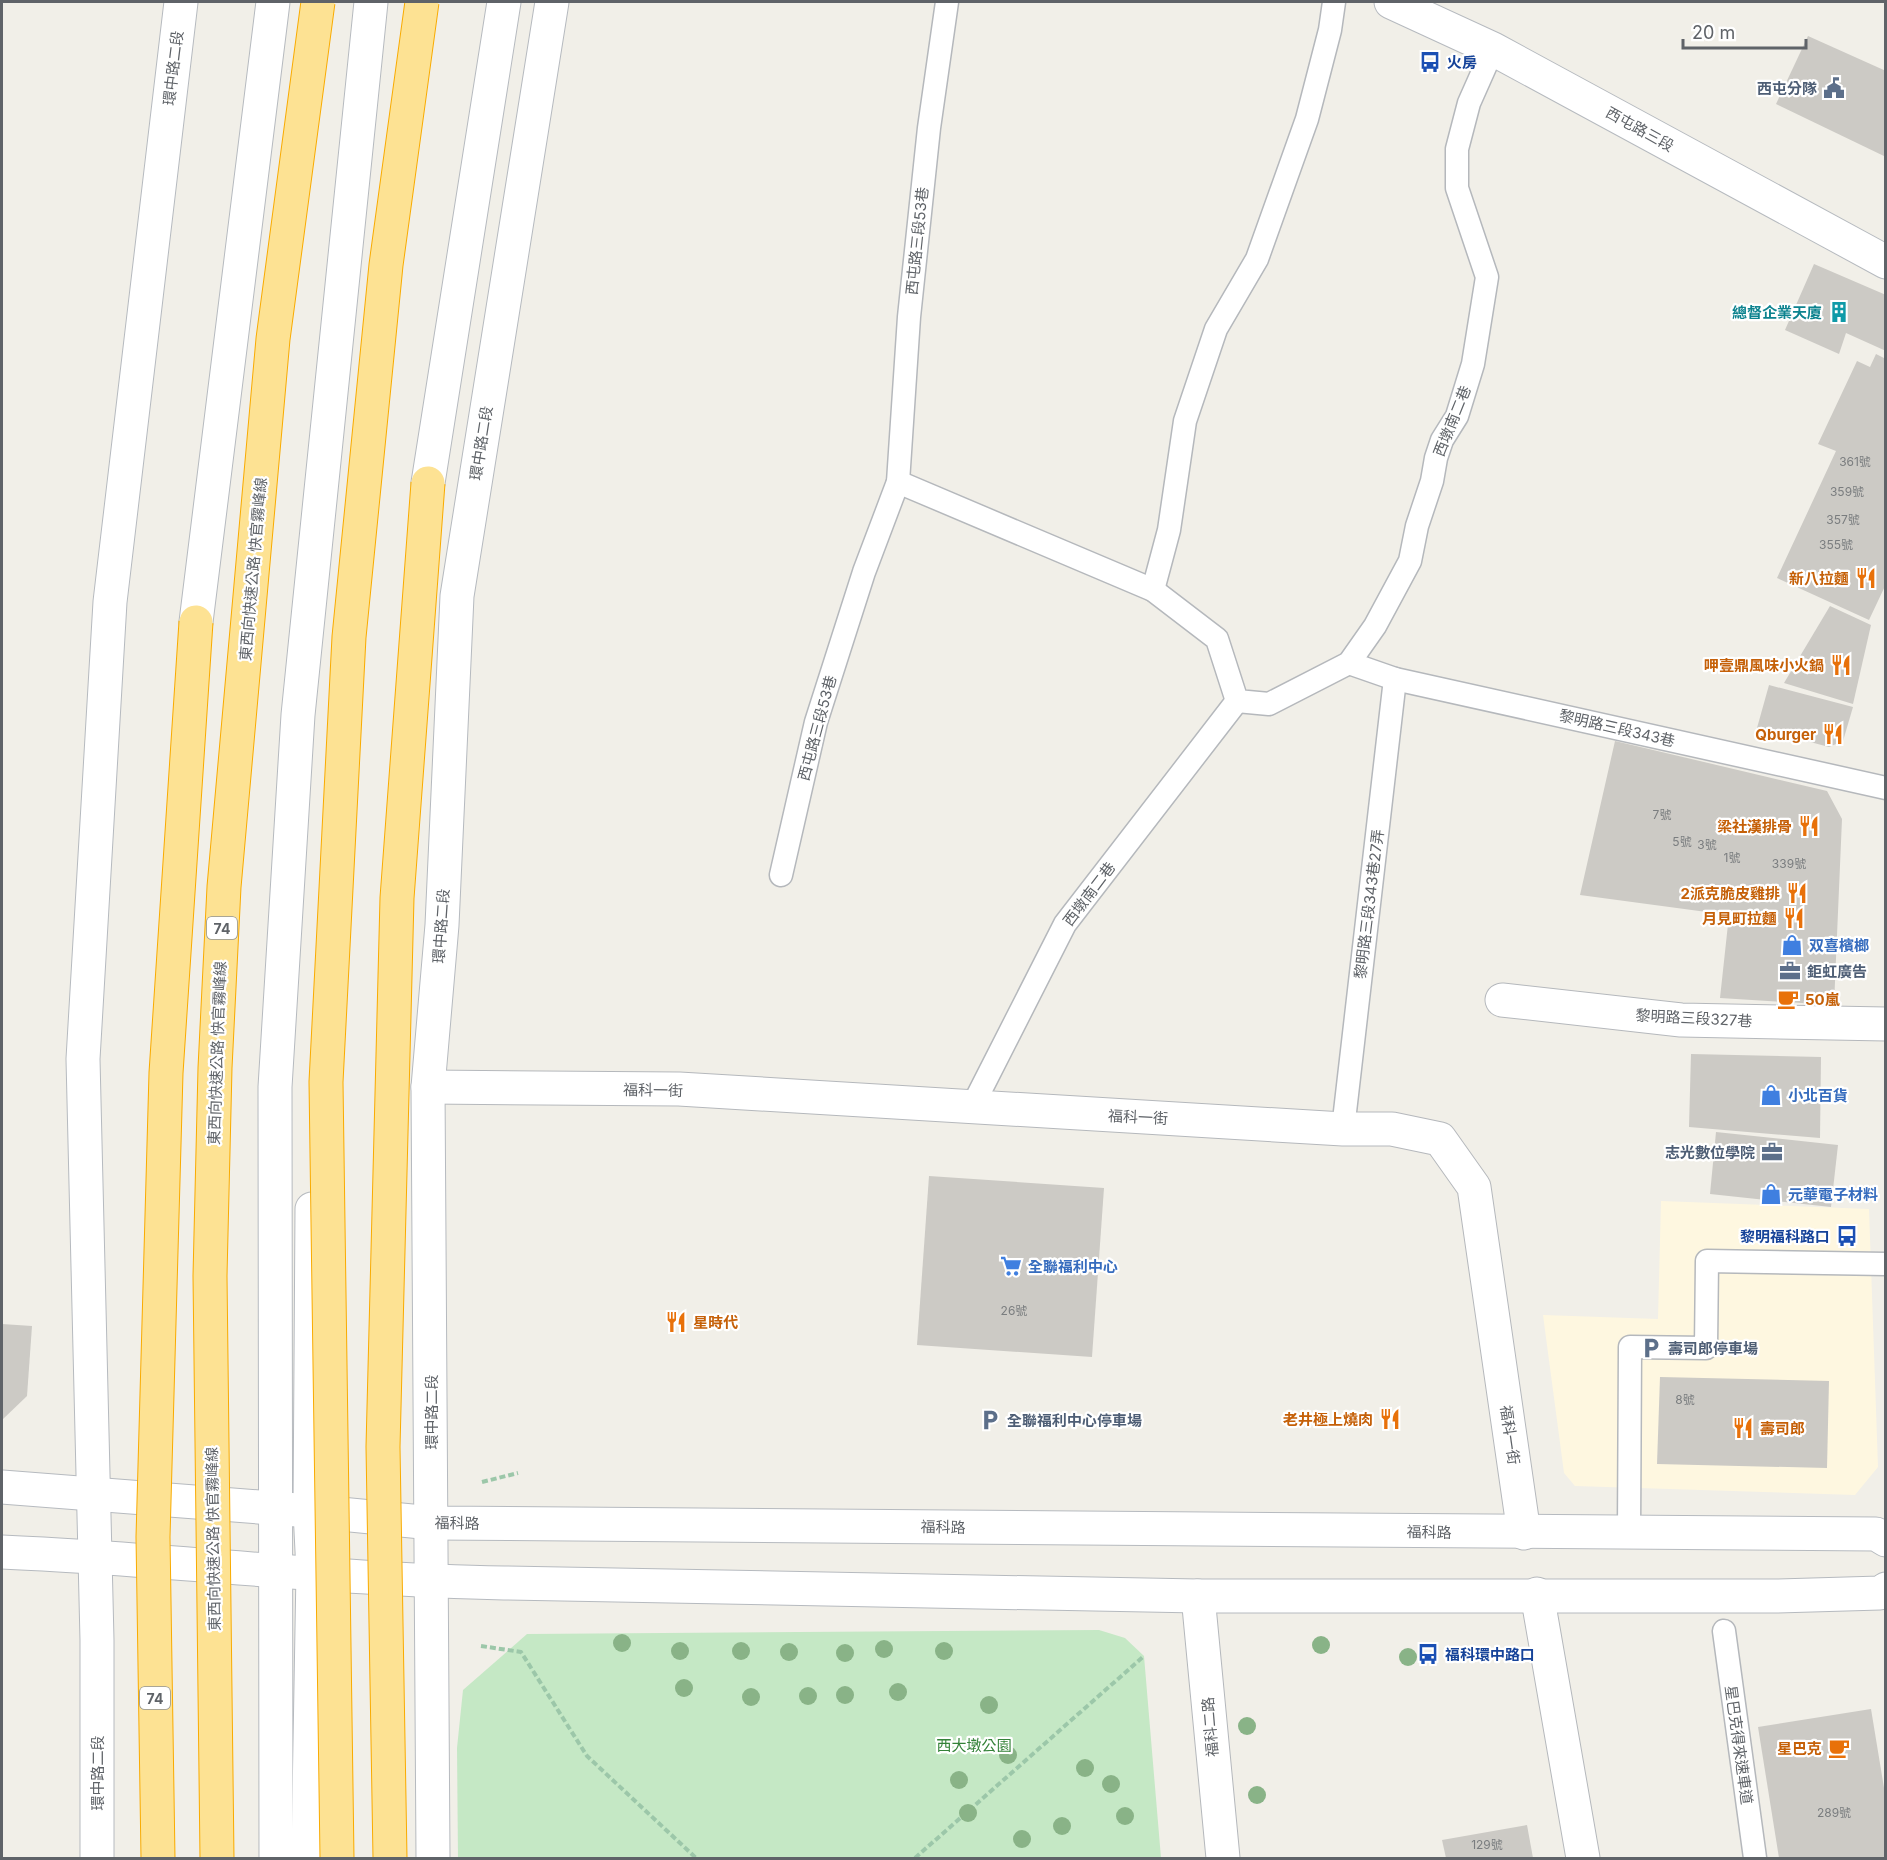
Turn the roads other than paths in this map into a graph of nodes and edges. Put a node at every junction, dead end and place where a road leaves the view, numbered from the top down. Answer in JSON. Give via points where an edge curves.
{"nodes":[{"id":1,"x":181,"y":2,"type":"edge"},
{"id":2,"x":273,"y":2,"type":"edge"},
{"id":3,"x":318,"y":2,"type":"edge"},
{"id":4,"x":371,"y":2,"type":"edge"},
{"id":5,"x":410,"y":2,"type":"edge"},
{"id":6,"x":422,"y":2,"type":"edge"},
{"id":7,"x":504,"y":2,"type":"edge"},
{"id":8,"x":552,"y":2,"type":"edge"},
{"id":9,"x":947,"y":2,"type":"edge"},
{"id":10,"x":1334,"y":2,"type":"edge"},
{"id":11,"x":1391,"y":2,"type":"edge"},
{"id":12,"x":1493,"y":49,"type":"junction"},
{"id":13,"x":1886,"y":262,"type":"edge"},
{"id":14,"x":898,"y":482,"type":"junction"},
{"id":15,"x":428,"y":483,"type":"joint"},
{"id":16,"x":1153,"y":590,"type":"junction"},
{"id":17,"x":196,"y":622,"type":"joint"},
{"id":18,"x":1350,"y":663,"type":"junction"},
{"id":19,"x":1395,"y":679,"type":"junction"},
{"id":20,"x":1237,"y":701,"type":"junction"},
{"id":21,"x":1886,"y":788,"type":"edge"},
{"id":22,"x":781,"y":875,"type":"dead end"},
{"id":23,"x":1502,"y":1000,"type":"dead end"},
{"id":24,"x":1886,"y":1024,"type":"edge"},
{"id":25,"x":428,"y":1087,"type":"junction"},
{"id":26,"x":972,"y":1107,"type":"junction"},
{"id":27,"x":1343,"y":1129,"type":"junction"},
{"id":28,"x":1886,"y":1264,"type":"edge"},
{"id":29,"x":2,"y":1487,"type":"edge"},
{"id":30,"x":92,"y":1492,"type":"junction"},
{"id":31,"x":274,"y":1510,"type":"junction"},
{"id":32,"x":310,"y":1511,"type":"junction"},
{"id":33,"x":432,"y":1523,"type":"junction"},
{"id":34,"x":1524,"y":1533,"type":"junction"},
{"id":35,"x":1629,"y":1533,"type":"junction"},
{"id":36,"x":1886,"y":1540,"type":"edge"},
{"id":37,"x":2,"y":1552,"type":"edge"},
{"id":38,"x":95,"y":1557,"type":"junction"},
{"id":39,"x":277,"y":1569,"type":"junction"},
{"id":40,"x":313,"y":1572,"type":"junction"},
{"id":41,"x":431,"y":1582,"type":"junction"},
{"id":42,"x":1886,"y":1589,"type":"edge"},
{"id":43,"x":1537,"y":1594,"type":"junction"},
{"id":44,"x":1198,"y":1596,"type":"junction"},
{"id":45,"x":1724,"y":1631,"type":"dead end"},
{"id":46,"x":98,"y":1858,"type":"edge"},
{"id":47,"x":158,"y":1858,"type":"edge"},
{"id":48,"x":217,"y":1858,"type":"edge"},
{"id":49,"x":276,"y":1858,"type":"edge"},
{"id":50,"x":308,"y":1858,"type":"edge"},
{"id":51,"x":337,"y":1858,"type":"edge"},
{"id":52,"x":390,"y":1858,"type":"edge"},
{"id":53,"x":433,"y":1858,"type":"edge"},
{"id":54,"x":1223,"y":1858,"type":"edge"},
{"id":55,"x":1583,"y":1858,"type":"edge"},
{"id":56,"x":1755,"y":1858,"type":"edge"}],
"edges":[{"from":1,"to":30,"type":"street","name":"環中路二段","via":[[110,602],[83,1059]]},
{"from":2,"to":17,"type":"street"},
{"from":3,"to":48,"type":"highway","name":"東西向快速公路 快官霧峰線","number":"74","bridge":true,"via":[[273,339],[224,887],[210,1276]]},
{"from":4,"to":31,"type":"street","via":[[298,727],[275,1086]]},
{"from":5,"to":32,"type":"street","via":[[335,681],[313,1098]]},
{"from":6,"to":51,"type":"highway","bridge":true,"via":[[386,265],[349,637],[326,1082]]},
{"from":7,"to":15,"type":"street"},
{"from":8,"to":25,"type":"street","name":"環中路二段","via":[[457,596],[442,926]]},
{"from":9,"to":14,"type":"lane","name":"西屯路三段53巷","via":[[909,318]]},
{"from":10,"to":16,"type":"lane","via":[[1307,119],[1261,248],[1237,298],[1216,329],[1185,422],[1169,530]]},
{"from":11,"to":12,"type":"street","name":"西屯路三段"},
{"from":12,"to":13,"type":"street","name":"西屯路三段"},
{"from":12,"to":18,"type":"lane","name":"西墩南二巷","via":[[1469,103],[1457,149],[1456,188],[1487,277],[1473,364],[1457,417],[1436,458],[1410,561]]},
{"from":14,"to":16,"type":"lane"},
{"from":14,"to":22,"type":"lane","name":"西屯路三段53巷","via":[[864,572],[816,722]]},
{"from":15,"to":52,"type":"highway","bridge":true,"via":[[397,898],[393,1040],[383,1447]]},
{"from":16,"to":20,"type":"lane","via":[[1217,639]]},
{"from":17,"to":47,"type":"highway","number":"74","bridge":true,"via":[[166,1073],[153,1537]]},
{"from":18,"to":19,"type":"lane","name":"黎明路三段343巷"},
{"from":18,"to":20,"type":"lane","name":"西墩南二巷","via":[[1269,704]]},
{"from":19,"to":21,"type":"lane","name":"黎明路三段343巷"},
{"from":19,"to":27,"type":"lane","name":"黎明路三段343巷27弄"},
{"from":20,"to":26,"type":"lane","name":"西墩南二巷","via":[[1065,924]]},
{"from":23,"to":24,"type":"street","name":"黎明路三段327巷","via":[[1681,1020]]},
{"from":25,"to":26,"type":"street","name":"福科一街","via":[[679,1089]]},
{"from":25,"to":33,"type":"street","name":"環中路二段"},
{"from":26,"to":27,"type":"street","name":"福科一街"},
{"from":27,"to":34,"type":"street","name":"福科一街","via":[[1392,1130],[1440,1139],[1474,1187]]},
{"from":28,"to":35,"type":"lane","via":[[1707,1261],[1706,1348],[1630,1347]]},
{"from":29,"to":30,"type":"street","name":"福科路"},
{"from":30,"to":31,"type":"street","name":"福科路"},
{"from":30,"to":38,"type":"street","name":"環中路二段"},
{"from":31,"to":32,"type":"street","name":"福科路"},
{"from":31,"to":39,"type":"street"},
{"from":32,"to":33,"type":"street","name":"福科路"},
{"from":32,"to":40,"type":"street"},
{"from":33,"to":34,"type":"street","name":"福科路"},
{"from":33,"to":41,"type":"street","name":"環中路二段"},
{"from":34,"to":35,"type":"street","name":"福科路"},
{"from":35,"to":36,"type":"street","name":"福科路","via":[[1876,1534]]},
{"from":37,"to":38,"type":"street"},
{"from":38,"to":39,"type":"street"},
{"from":38,"to":46,"type":"street","name":"環中路二段"},
{"from":39,"to":40,"type":"street"},
{"from":39,"to":49,"type":"street"},
{"from":40,"to":41,"type":"street"},
{"from":40,"to":50,"type":"street"},
{"from":41,"to":44,"type":"street"},
{"from":41,"to":53,"type":"street","name":"環中路二段"},
{"from":42,"to":43,"type":"street","via":[[1880,1593],[1776,1596]]},
{"from":43,"to":44,"type":"street"},
{"from":43,"to":55,"type":"street"},
{"from":44,"to":54,"type":"street","name":"福科二路"},
{"from":45,"to":56,"type":"lane","name":"星巴克得來速車道"}]}
